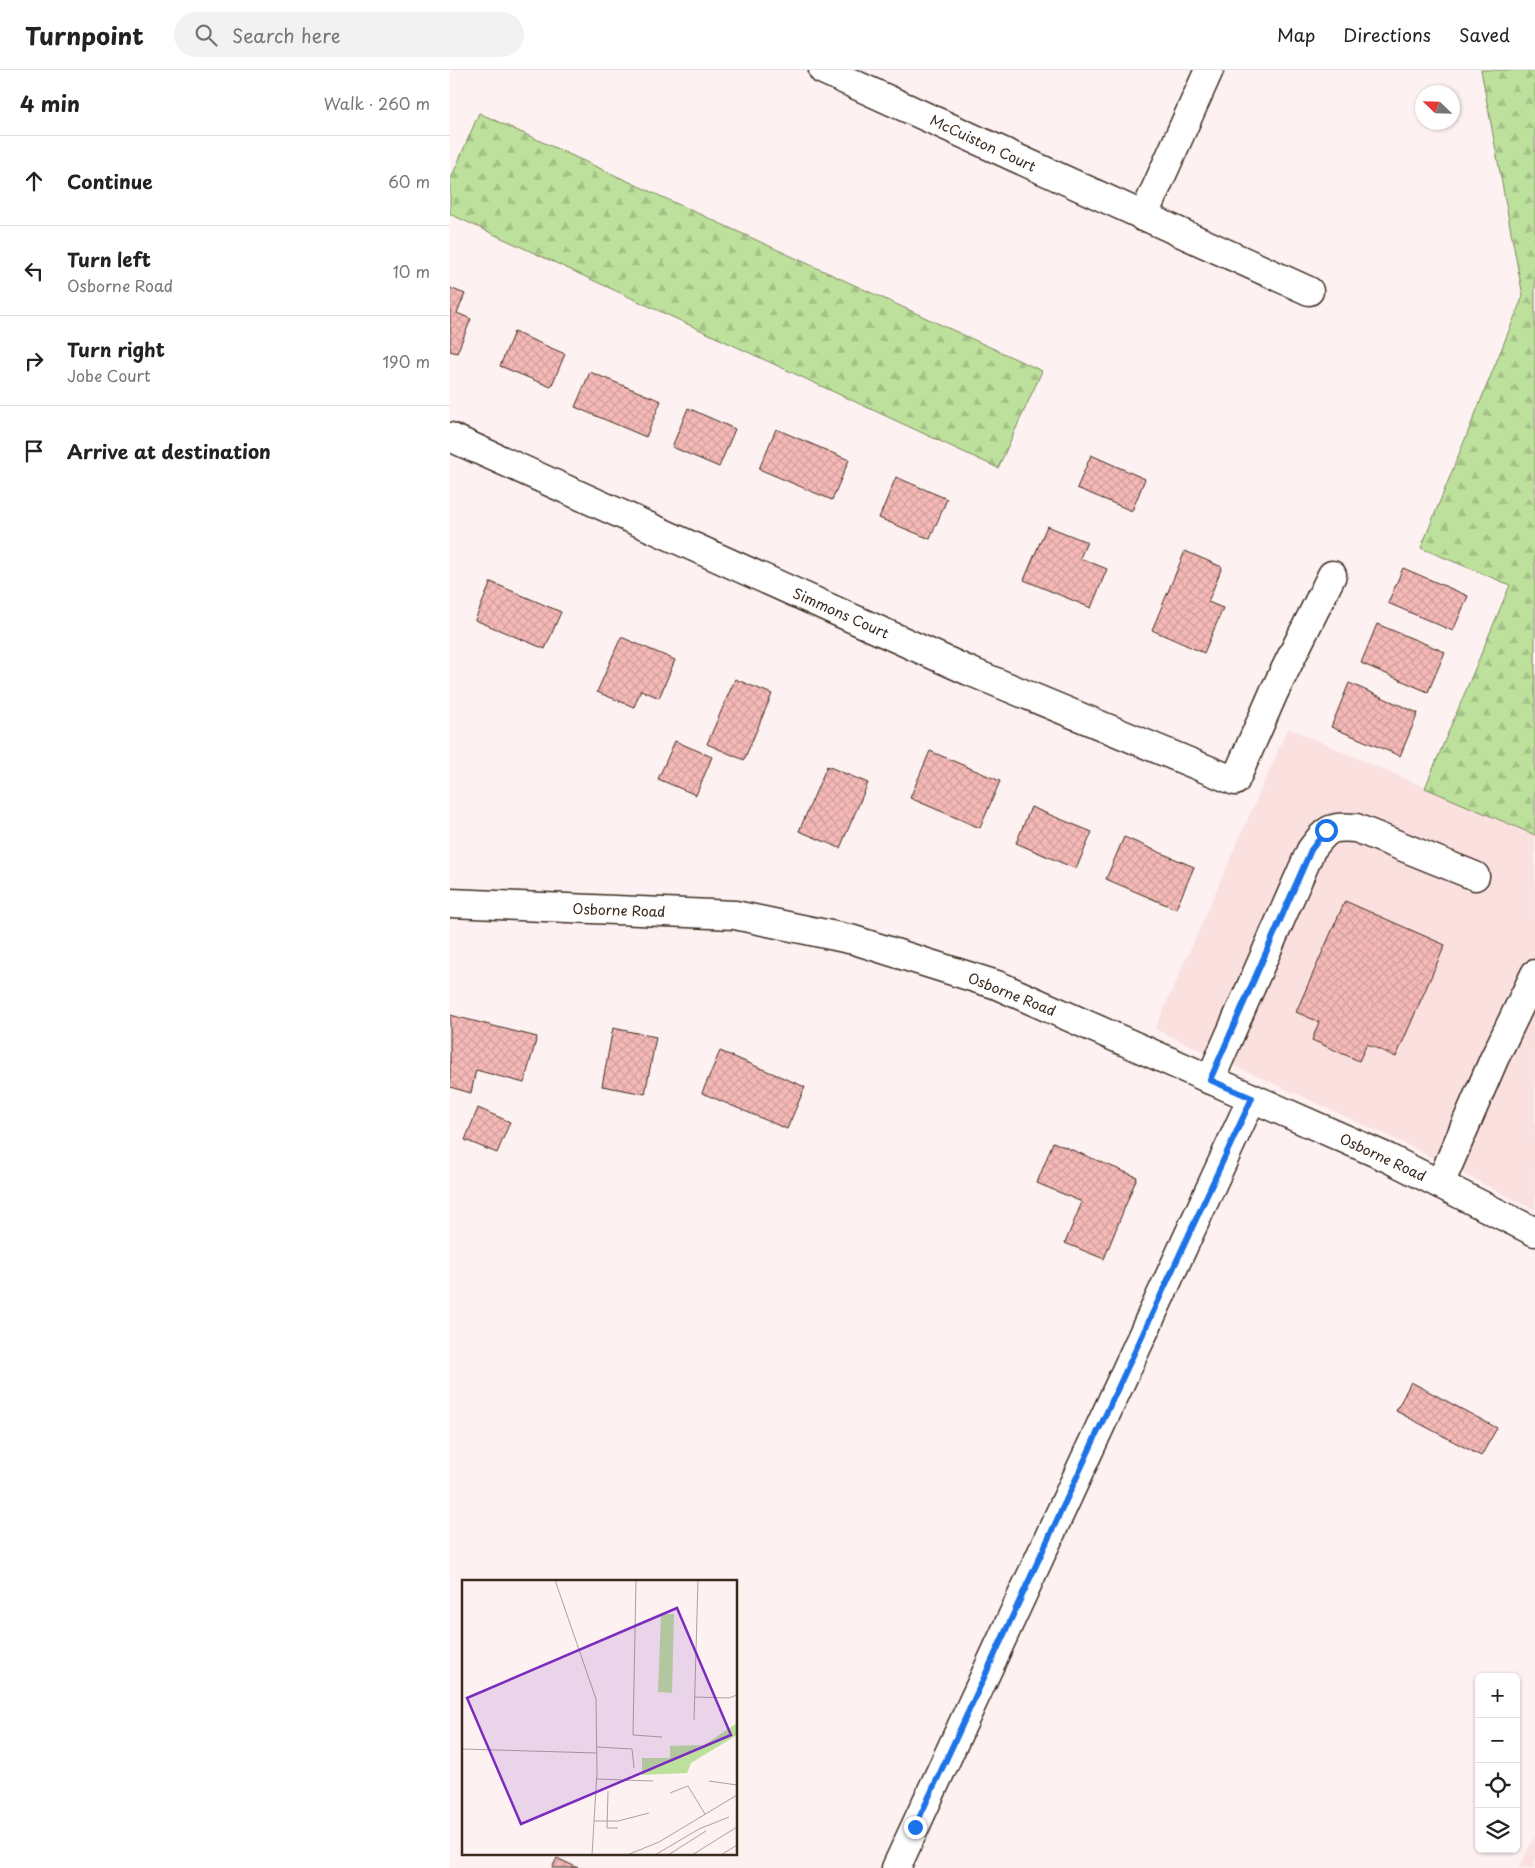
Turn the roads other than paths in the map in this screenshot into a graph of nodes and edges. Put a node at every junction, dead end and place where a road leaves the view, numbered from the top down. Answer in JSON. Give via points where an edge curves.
{"nodes":[{"id":1,"x":823,"y":70,"type":"edge"},
{"id":2,"x":1210,"y":70,"type":"edge"},
{"id":3,"x":1143,"y":217,"type":"junction"},
{"id":4,"x":1309,"y":291,"type":"dead end"},
{"id":5,"x":450,"y":437,"type":"edge"},
{"id":6,"x":1332,"y":575,"type":"dead end"},
{"id":7,"x":1474,"y":876,"type":"dead end"},
{"id":8,"x":450,"y":903,"type":"edge"},
{"id":9,"x":1535,"y":974,"type":"edge"},
{"id":10,"x":1210,"y":1080,"type":"junction"},
{"id":11,"x":1252,"y":1098,"type":"junction"},
{"id":12,"x":1440,"y":1184,"type":"junction"},
{"id":13,"x":1535,"y":1232,"type":"edge"},
{"id":14,"x":896,"y":1868,"type":"edge"}],
"edges":[{"from":1,"to":3,"type":"street","name":"McCuiston Court"},
{"from":2,"to":3,"type":"street"},
{"from":3,"to":4,"type":"street","name":"McCuiston Court"},
{"from":5,"to":6,"type":"street","name":"Simmons Court","via":[[969,671],[1235,781],[1274,692]]},
{"from":7,"to":10,"type":"street","via":[[1356,828],[1326,830],[1311,850]]},
{"from":8,"to":10,"type":"street","name":"Osborne Road","via":[[735,915],[854,940],[997,985]]},
{"from":9,"to":12,"type":"street"},
{"from":10,"to":11,"type":"street","name":"Osborne Road"},
{"from":11,"to":12,"type":"street","name":"Osborne Road"},
{"from":11,"to":14,"type":"street"},
{"from":12,"to":13,"type":"street","name":"Osborne Road"}]}
